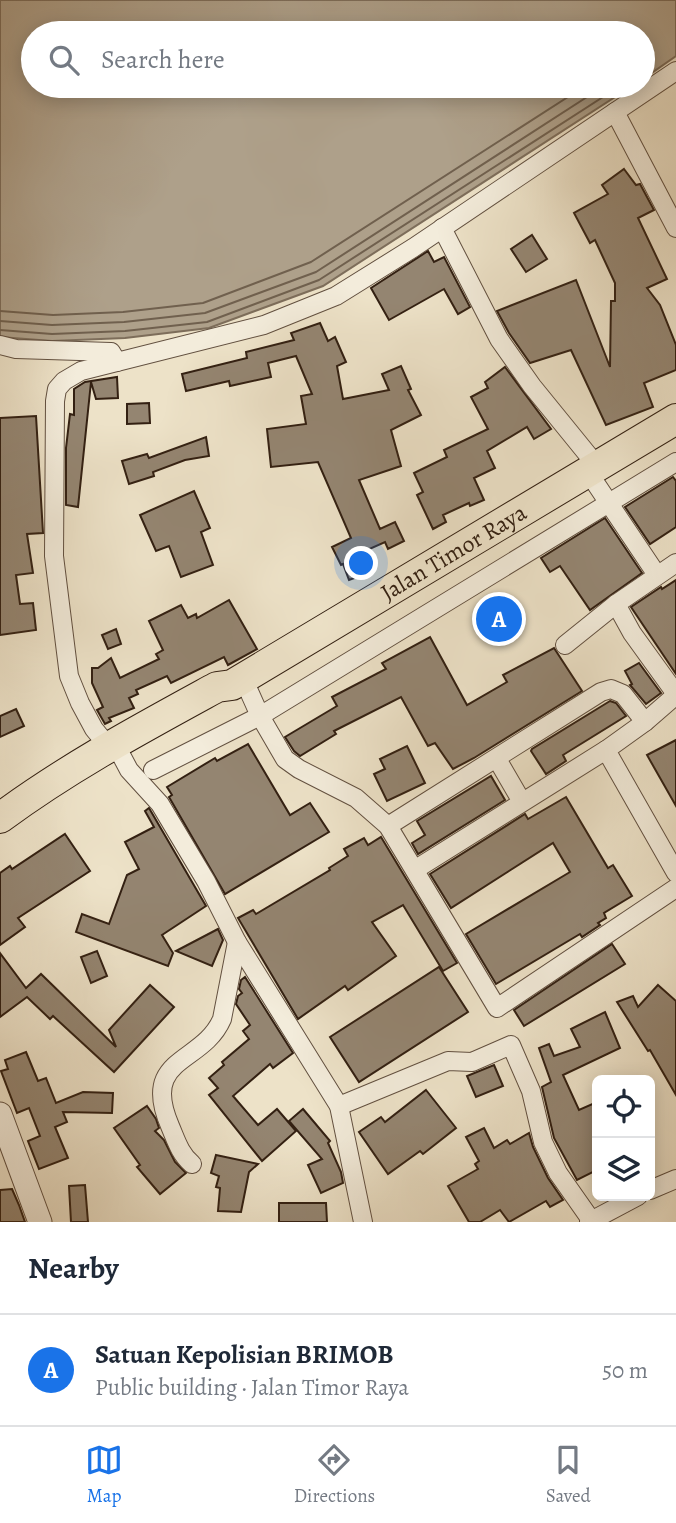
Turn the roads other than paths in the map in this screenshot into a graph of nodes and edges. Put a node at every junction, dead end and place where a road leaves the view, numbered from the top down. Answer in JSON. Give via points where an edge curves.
{"nodes":[{"id":1,"x":676,"y":71,"type":"edge"},
{"id":2,"x":655,"y":85,"type":"edge"},
{"id":3,"x":636,"y":98,"type":"edge"},
{"id":4,"x":615,"y":112,"type":"junction"},
{"id":5,"x":442,"y":228,"type":"junction"},
{"id":6,"x":676,"y":228,"type":"edge"},
{"id":7,"x":8,"y":347,"type":"edge"},
{"id":8,"x":117,"y":362,"type":"junction"},
{"id":9,"x":676,"y":419,"type":"edge"},
{"id":10,"x":676,"y":462,"type":"edge"},
{"id":11,"x":592,"y":469,"type":"junction"},
{"id":12,"x":610,"y":502,"type":"junction"},
{"id":13,"x":676,"y":563,"type":"edge"},
{"id":14,"x":657,"y":575,"type":"junction"},
{"id":15,"x":616,"y":604,"type":"junction"},
{"id":16,"x":565,"y":645,"type":"dead end"},
{"id":17,"x":237,"y":681,"type":"junction"},
{"id":18,"x":676,"y":695,"type":"edge"},
{"id":19,"x":260,"y":716,"type":"junction"},
{"id":20,"x":646,"y":722,"type":"junction"},
{"id":21,"x":114,"y":750,"type":"junction"},
{"id":22,"x":606,"y":750,"type":"junction"},
{"id":23,"x":497,"y":759,"type":"junction"},
{"id":24,"x":153,"y":770,"type":"dead end"},
{"id":25,"x":522,"y":802,"type":"junction"},
{"id":26,"x":0,"y":818,"type":"edge"},
{"id":27,"x":388,"y":826,"type":"junction"},
{"id":28,"x":0,"y":839,"type":"edge"},
{"id":29,"x":416,"y":869,"type":"junction"},
{"id":30,"x":676,"y":873,"type":"edge"},
{"id":31,"x":676,"y":888,"type":"edge"},
{"id":32,"x":237,"y":942,"type":"junction"},
{"id":33,"x":339,"y":1106,"type":"junction"},
{"id":34,"x":0,"y":1114,"type":"edge"},
{"id":35,"x":192,"y":1164,"type":"dead end"},
{"id":36,"x":676,"y":1179,"type":"edge"},
{"id":37,"x":655,"y":1188,"type":"edge"},
{"id":38,"x":628,"y":1201,"type":"edge"},
{"id":39,"x":590,"y":1221,"type":"edge"},
{"id":40,"x":40,"y":1222,"type":"edge"},
{"id":41,"x":363,"y":1222,"type":"edge"}],
"edges":[{"from":1,"to":2,"type":"street"},
{"from":3,"to":4,"type":"street"},
{"from":4,"to":5,"type":"street"},
{"from":4,"to":6,"type":"street"},
{"from":5,"to":8,"type":"street","via":[[337,296],[307,309],[264,325]]},
{"from":5,"to":11,"type":"street","via":[[499,340]]},
{"from":7,"to":8,"type":"street","via":[[111,352]]},
{"from":8,"to":21,"type":"street","via":[[81,371],[64,381],[55,401],[54,556],[69,676],[89,721]]},
{"from":9,"to":11,"type":"highway","name":"Jalan Timor Raya"},
{"from":10,"to":12,"type":"street"},
{"from":11,"to":12,"type":"street"},
{"from":11,"to":17,"type":"highway","name":"Jalan Timor Raya"},
{"from":12,"to":14,"type":"street"},
{"from":12,"to":19,"type":"street"},
{"from":13,"to":14,"type":"street"},
{"from":14,"to":15,"type":"street"},
{"from":15,"to":16,"type":"street"},
{"from":15,"to":18,"type":"street"},
{"from":17,"to":19,"type":"street"},
{"from":17,"to":21,"type":"highway","name":"Jalan Timor Raya","via":[[223,698]]},
{"from":18,"to":20,"type":"street"},
{"from":19,"to":24,"type":"street"},
{"from":19,"to":27,"type":"street","via":[[285,759],[356,798]]},
{"from":20,"to":22,"type":"street"},
{"from":20,"to":23,"type":"street","via":[[623,694],[611,689]]},
{"from":21,"to":26,"type":"highway","name":"Jalan Timor Raya","via":[[42,787]]},
{"from":21,"to":28,"type":"highway","name":"Jalan Timor Raya"},
{"from":21,"to":32,"type":"street","via":[[160,804]]},
{"from":22,"to":25,"type":"street"},
{"from":22,"to":30,"type":"street"},
{"from":23,"to":25,"type":"street"},
{"from":23,"to":27,"type":"street"},
{"from":25,"to":29,"type":"street"},
{"from":27,"to":29,"type":"street"},
{"from":29,"to":31,"type":"street","via":[[497,1008]]},
{"from":32,"to":33,"type":"street"},
{"from":32,"to":35,"type":"street","via":[[219,1028],[177,1062],[164,1083],[163,1111],[180,1150]]},
{"from":33,"to":39,"type":"street","via":[[448,1061],[472,1062],[511,1045],[531,1091],[543,1142]]},
{"from":33,"to":41,"type":"street"},
{"from":34,"to":40,"type":"street"},
{"from":36,"to":37,"type":"street"},
{"from":38,"to":39,"type":"street"}]}
